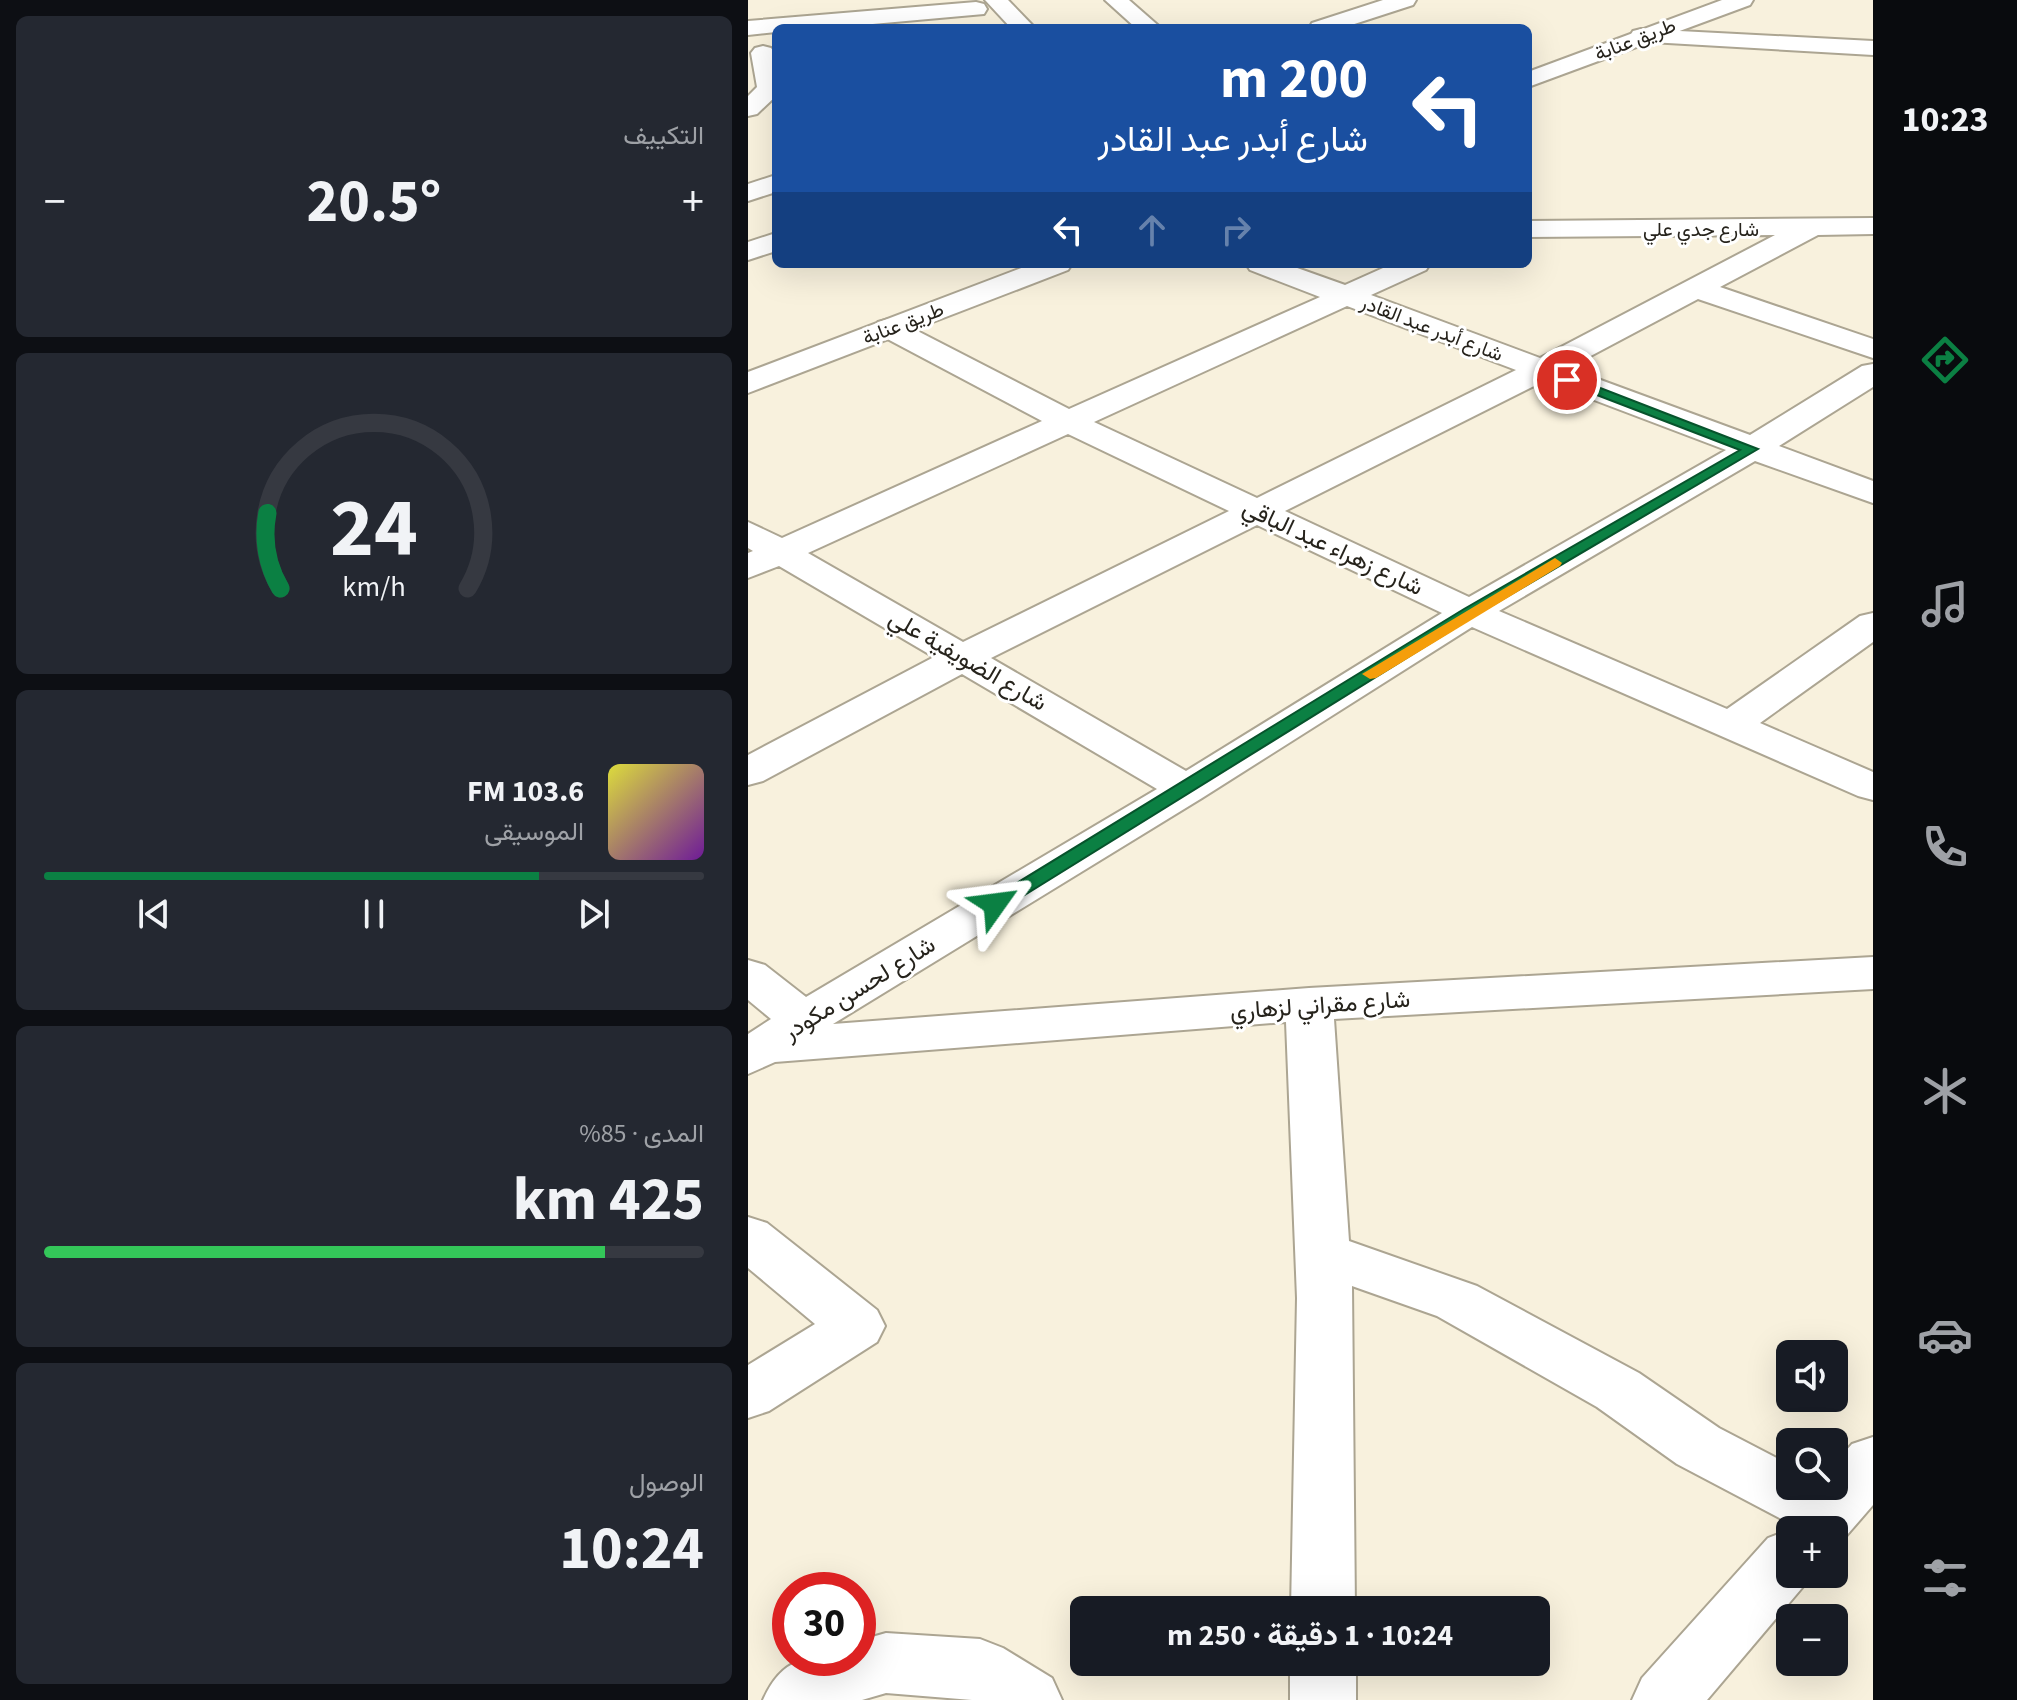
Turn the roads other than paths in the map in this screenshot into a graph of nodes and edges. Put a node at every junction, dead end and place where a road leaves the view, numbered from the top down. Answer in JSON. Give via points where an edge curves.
{"nodes":[{"id":1,"x":1116,"y":0,"type":"edge"},
{"id":2,"x":1405,"y":0,"type":"edge"},
{"id":3,"x":1711,"y":0,"type":"edge"},
{"id":4,"x":1742,"y":0,"type":"edge"},
{"id":5,"x":981,"y":3,"type":"edge"},
{"id":6,"x":855,"y":24,"type":"edge"},
{"id":7,"x":994,"y":24,"type":"edge"},
{"id":8,"x":1017,"y":24,"type":"edge"},
{"id":9,"x":1145,"y":24,"type":"edge"},
{"id":10,"x":1332,"y":24,"type":"edge"},
{"id":11,"x":772,"y":27,"type":"edge"},
{"id":12,"x":748,"y":28,"type":"edge"},
{"id":13,"x":1641,"y":36,"type":"junction"},
{"id":14,"x":1873,"y":48,"type":"edge"},
{"id":15,"x":762,"y":53,"type":"edge"},
{"id":16,"x":1532,"y":66,"type":"edge"},
{"id":17,"x":1532,"y":78,"type":"edge"},
{"id":18,"x":748,"y":109,"type":"edge"},
{"id":19,"x":748,"y":116,"type":"edge"},
{"id":20,"x":772,"y":119,"type":"edge"},
{"id":21,"x":772,"y":184,"type":"edge"},
{"id":22,"x":748,"y":193,"type":"edge"},
{"id":23,"x":1873,"y":226,"type":"edge"},
{"id":24,"x":1532,"y":229,"type":"edge"},
{"id":25,"x":1808,"y":229,"type":"junction"},
{"id":26,"x":772,"y":243,"type":"edge"},
{"id":27,"x":748,"y":252,"type":"edge"},
{"id":28,"x":999,"y":268,"type":"edge"},
{"id":29,"x":1047,"y":268,"type":"edge"},
{"id":30,"x":1271,"y":268,"type":"edge"},
{"id":31,"x":1407,"y":268,"type":"edge"},
{"id":32,"x":1694,"y":288,"type":"junction"},
{"id":33,"x":1343,"y":295,"type":"junction"},
{"id":34,"x":889,"y":328,"type":"junction"},
{"id":35,"x":1873,"y":349,"type":"edge"},
{"id":36,"x":748,"y":364,"type":"edge"},
{"id":37,"x":1541,"y":370,"type":"junction"},
{"id":38,"x":1873,"y":373,"type":"edge"},
{"id":39,"x":748,"y":383,"type":"edge"},
{"id":40,"x":1070,"y":423,"type":"junction"},
{"id":41,"x":1751,"y":449,"type":"junction"},
{"id":42,"x":1873,"y":493,"type":"edge"},
{"id":43,"x":1255,"y":510,"type":"junction"},
{"id":44,"x":748,"y":533,"type":"edge"},
{"id":45,"x":765,"y":560,"type":"edge"},
{"id":46,"x":1470,"y":612,"type":"junction"},
{"id":47,"x":1873,"y":624,"type":"edge"},
{"id":48,"x":964,"y":657,"type":"junction"},
{"id":49,"x":1731,"y":725,"type":"junction"},
{"id":50,"x":748,"y":772,"type":"edge"},
{"id":51,"x":1873,"y":787,"type":"edge"},
{"id":52,"x":1187,"y":789,"type":"junction"},
{"id":53,"x":1873,"y":973,"type":"edge"},
{"id":54,"x":748,"y":976,"type":"edge"},
{"id":55,"x":1309,"y":1004,"type":"junction"},
{"id":56,"x":773,"y":1041,"type":"edge"},
{"id":57,"x":748,"y":1238,"type":"edge"},
{"id":58,"x":1322,"y":1253,"type":"junction"},
{"id":59,"x":748,"y":1394,"type":"edge"},
{"id":60,"x":1873,"y":1462,"type":"edge"},
{"id":61,"x":1788,"y":1516,"type":"edge"},
{"id":62,"x":1826,"y":1516,"type":"edge"},
{"id":63,"x":1776,"y":1574,"type":"edge"},
{"id":64,"x":1323,"y":1596,"type":"edge"},
{"id":65,"x":1323,"y":1676,"type":"edge"},
{"id":66,"x":796,"y":1700,"type":"edge"},
{"id":67,"x":1029,"y":1700,"type":"edge"},
{"id":68,"x":1323,"y":1700,"type":"edge"},
{"id":69,"x":1665,"y":1700,"type":"edge"}],
"edges":[{"from":1,"to":9,"type":"street"},
{"from":2,"to":10,"type":"street"},
{"from":3,"to":16,"type":"street","name":"طريق عنابة"},
{"from":4,"to":13,"type":"street","name":"طريق عنابة"},
{"from":5,"to":6,"type":"street"},
{"from":5,"to":7,"type":"street"},
{"from":5,"to":8,"type":"street"},
{"from":11,"to":12,"type":"street"},
{"from":13,"to":14,"type":"street"},
{"from":13,"to":17,"type":"street","name":"طريق عنابة"},
{"from":15,"to":18,"type":"street","via":[[769,89]]},
{"from":19,"to":20,"type":"street"},
{"from":21,"to":22,"type":"street"},
{"from":23,"to":25,"type":"street","name":"شارع جدي علي"},
{"from":24,"to":25,"type":"street","name":"شارع جدي علي"},
{"from":25,"to":32,"type":"street"},
{"from":26,"to":27,"type":"street"},
{"from":28,"to":36,"type":"street","name":"طريق عنابة"},
{"from":29,"to":34,"type":"street","name":"طريق عنابة"},
{"from":30,"to":33,"type":"street","name":"شارع أبدر عبد القادر"},
{"from":31,"to":33,"type":"street"},
{"from":32,"to":35,"type":"street"},
{"from":32,"to":37,"type":"street"},
{"from":33,"to":37,"type":"street","name":"شارع أبدر عبد القادر"},
{"from":33,"to":40,"type":"street"},
{"from":34,"to":39,"type":"street","name":"طريق عنابة"},
{"from":34,"to":40,"type":"street","name":"شارع زهراء عبد الباقي"},
{"from":37,"to":41,"type":"street","name":"شارع أبدر عبد القادر"},
{"from":37,"to":43,"type":"street"},
{"from":38,"to":41,"type":"street","name":"شارع لحسن مكودر"},
{"from":40,"to":43,"type":"street","name":"شارع زهراء عبد الباقي"},
{"from":40,"to":45,"type":"street"},
{"from":41,"to":42,"type":"street","name":"شارع أبدر عبد القادر"},
{"from":41,"to":46,"type":"street","name":"شارع لحسن مكودر"},
{"from":43,"to":46,"type":"street","name":"شارع زهراء عبد الباقي"},
{"from":43,"to":48,"type":"street"},
{"from":44,"to":45,"type":"street","name":"شارع الضويفية علي"},
{"from":45,"to":48,"type":"street","name":"شارع الضويفية علي"},
{"from":46,"to":49,"type":"street","name":"شارع زهراء عبد الباقي"},
{"from":46,"to":52,"type":"street","name":"شارع لحسن مكودر"},
{"from":47,"to":49,"type":"street"},
{"from":48,"to":50,"type":"street"},
{"from":48,"to":52,"type":"street","name":"شارع الضويفية علي"},
{"from":49,"to":51,"type":"street","name":"شارع زهراء عبد الباقي"},
{"from":52,"to":56,"type":"street","name":"شارع لحسن مكودر"},
{"from":53,"to":55,"type":"street","name":"شارع مقراني لزهاري"},
{"from":54,"to":56,"type":"street"},
{"from":55,"to":56,"type":"street","name":"شارع مقراني لزهاري"},
{"from":55,"to":58,"type":"street"},
{"from":57,"to":59,"type":"street","via":[[857,1326]]},
{"from":58,"to":61,"type":"street","via":[[1457,1301],[1618,1390]]},
{"from":58,"to":64,"type":"street"},
{"from":60,"to":62,"type":"street"},
{"from":63,"to":69,"type":"street"},
{"from":65,"to":68,"type":"street"},
{"from":66,"to":67,"type":"street","via":[[816,1683],[886,1663],[980,1669]]}]}
